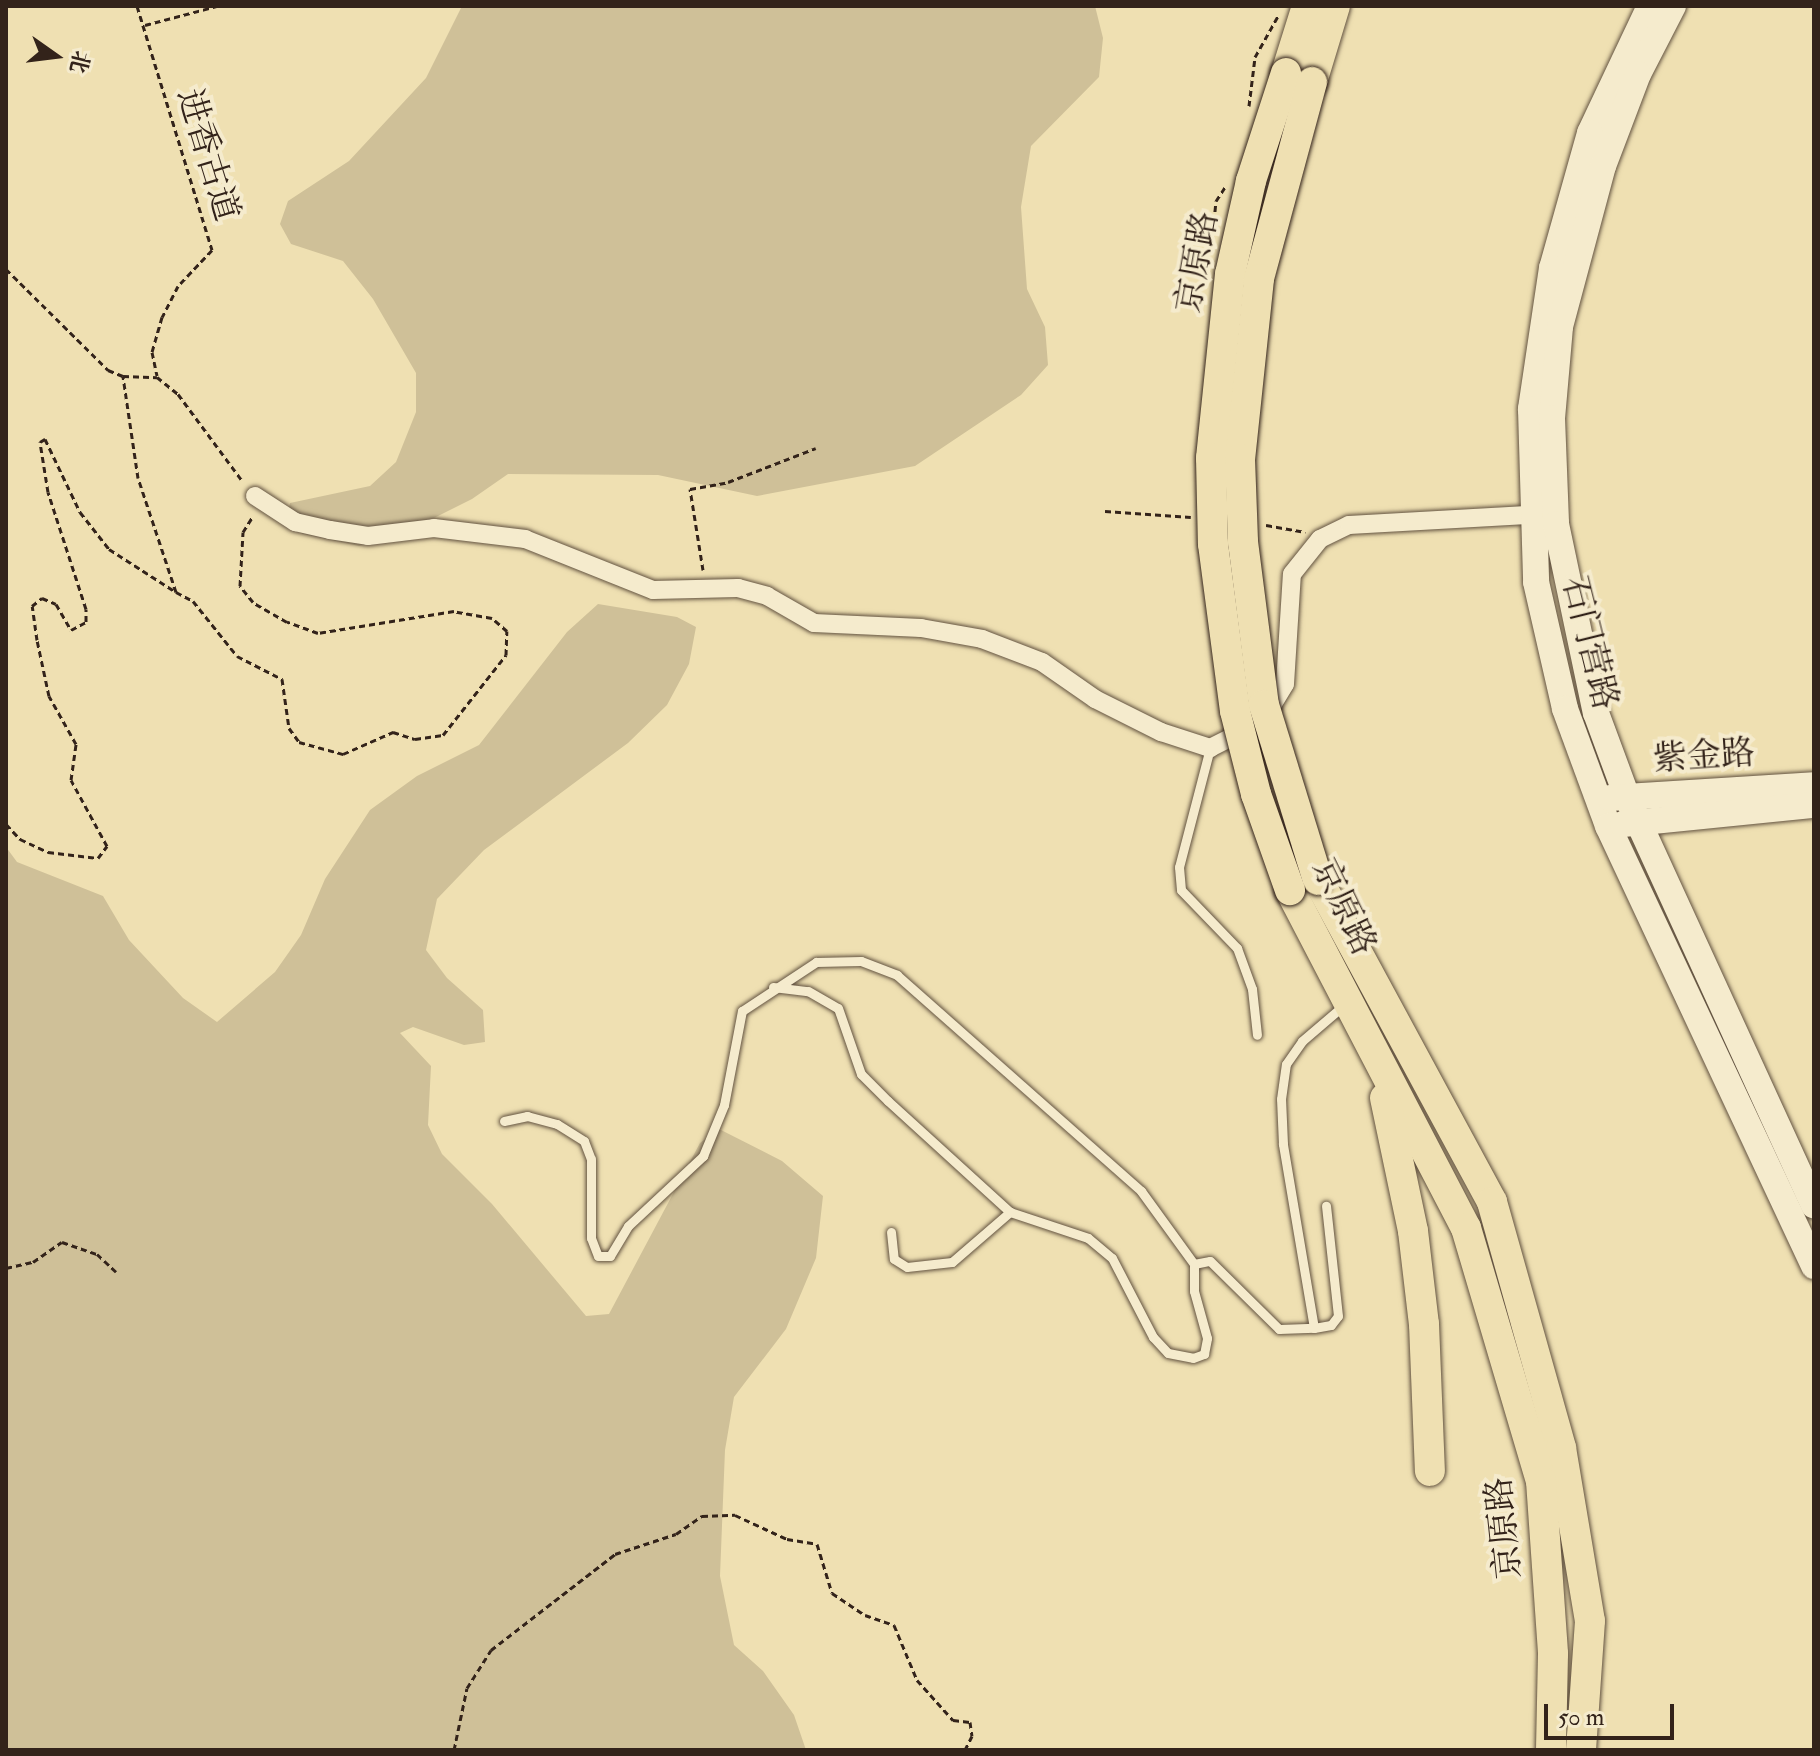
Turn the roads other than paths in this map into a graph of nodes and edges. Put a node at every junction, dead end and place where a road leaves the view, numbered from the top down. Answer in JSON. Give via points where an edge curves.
{"nodes":[{"id":1,"x":1307,"y":6,"type":"edge"},
{"id":2,"x":1335,"y":6,"type":"edge"},
{"id":3,"x":1650,"y":6,"type":"edge"},
{"id":4,"x":1673,"y":6,"type":"edge"},
{"id":5,"x":1299,"y":77,"type":"junction"},
{"id":6,"x":259,"y":498,"type":"road end"},
{"id":7,"x":1543,"y":514,"type":"junction"},
{"id":8,"x":1210,"y":748,"type":"junction"},
{"id":9,"x":1814,"y":785,"type":"edge"},
{"id":10,"x":1627,"y":797,"type":"junction"},
{"id":11,"x":1600,"y":799,"type":"junction"},
{"id":12,"x":1814,"y":805,"type":"edge"},
{"id":13,"x":1638,"y":822,"type":"junction"},
{"id":14,"x":1608,"y":826,"type":"junction"},
{"id":15,"x":1304,"y":885,"type":"junction"},
{"id":16,"x":773,"y":987,"type":"junction"},
{"id":17,"x":1348,"y":1000,"type":"junction"},
{"id":18,"x":1257,"y":1035,"type":"dead end"},
{"id":19,"x":1367,"y":1038,"type":"junction"},
{"id":20,"x":504,"y":1121,"type":"dead end"},
{"id":21,"x":1814,"y":1205,"type":"edge"},
{"id":22,"x":1326,"y":1206,"type":"dead end"},
{"id":23,"x":1010,"y":1212,"type":"junction"},
{"id":24,"x":891,"y":1232,"type":"dead end"},
{"id":25,"x":1194,"y":1264,"type":"junction"},
{"id":26,"x":1814,"y":1266,"type":"edge"},
{"id":27,"x":1314,"y":1328,"type":"junction"},
{"id":28,"x":1430,"y":1471,"type":"dead end"},
{"id":29,"x":1551,"y":1750,"type":"edge"},
{"id":30,"x":1581,"y":1750,"type":"edge"}],
"edges":[{"from":1,"to":5,"type":"highway"},
{"from":2,"to":5,"type":"highway"},
{"from":3,"to":7,"type":"main road","name":"石门营路","via":[[1590,133],[1552,268],[1534,368]]},
{"from":4,"to":7,"type":"main road","name":"石门营路","via":[[1638,74],[1603,166],[1560,327]]},
{"from":5,"to":15,"type":"highway","name":"京原路","bridge":true,"via":[[1259,279],[1240,459],[1243,542],[1264,705]]},
{"from":6,"to":8,"type":"street","via":[[295,522],[330,530],[368,536],[434,528],[525,539],[653,590],[709,585],[767,596],[814,623],[921,628],[982,639],[1042,662],[1095,699],[1161,732]]},
{"from":7,"to":8,"type":"street","via":[[1349,525],[1320,539],[1292,574],[1285,684],[1262,722]]},
{"from":7,"to":10,"type":"main road","name":"石门营路","via":[[1596,713]]},
{"from":7,"to":11,"type":"main road","name":"石门营路","via":[[1536,582],[1565,709]]},
{"from":8,"to":18,"type":"lane","via":[[1179,867],[1181,890],[1237,948],[1252,989]]},
{"from":9,"to":10,"type":"main road","name":"紫金路"},
{"from":10,"to":11,"type":"main road","name":"紫金路"},
{"from":10,"to":13,"type":"main road","name":"石门营路"},
{"from":11,"to":14,"type":"main road","name":"石门营路"},
{"from":12,"to":13,"type":"main road","name":"紫金路"},
{"from":13,"to":14,"type":"main road","name":"紫金路"},
{"from":13,"to":21,"type":"main road","name":"石门营路"},
{"from":14,"to":26,"type":"main road","name":"石门营路"},
{"from":15,"to":17,"type":"highway","name":"京原路"},
{"from":15,"to":30,"type":"highway","name":"京原路","via":[[1492,1202],[1561,1448],[1590,1621]]},
{"from":16,"to":20,"type":"lane","via":[[742,1011],[724,1105],[703,1156],[628,1226],[610,1256],[598,1256],[591,1238],[591,1159],[584,1141],[527,1116]]},
{"from":16,"to":23,"type":"lane","via":[[808,991],[838,1008],[861,1074]]},
{"from":16,"to":25,"type":"lane","via":[[816,962],[861,961],[897,975],[1141,1191]]},
{"from":17,"to":19,"type":"highway","name":"京原路"},
{"from":17,"to":27,"type":"lane","via":[[1286,1064],[1281,1099],[1283,1144]]},
{"from":19,"to":28,"type":"highway","via":[[1393,1126],[1413,1231],[1424,1324]]},
{"from":19,"to":29,"type":"highway","name":"京原路","via":[[1466,1228],[1541,1481],[1553,1654]]},
{"from":22,"to":27,"type":"lane","via":[[1338,1316],[1331,1325]]},
{"from":23,"to":24,"type":"lane","via":[[952,1262],[907,1267],[894,1259]]},
{"from":23,"to":25,"type":"lane","via":[[1088,1238],[1112,1258],[1153,1337],[1168,1353],[1193,1358],[1204,1354],[1207,1338],[1194,1291]]},
{"from":25,"to":27,"type":"lane","via":[[1210,1261],[1279,1329]]}]}
